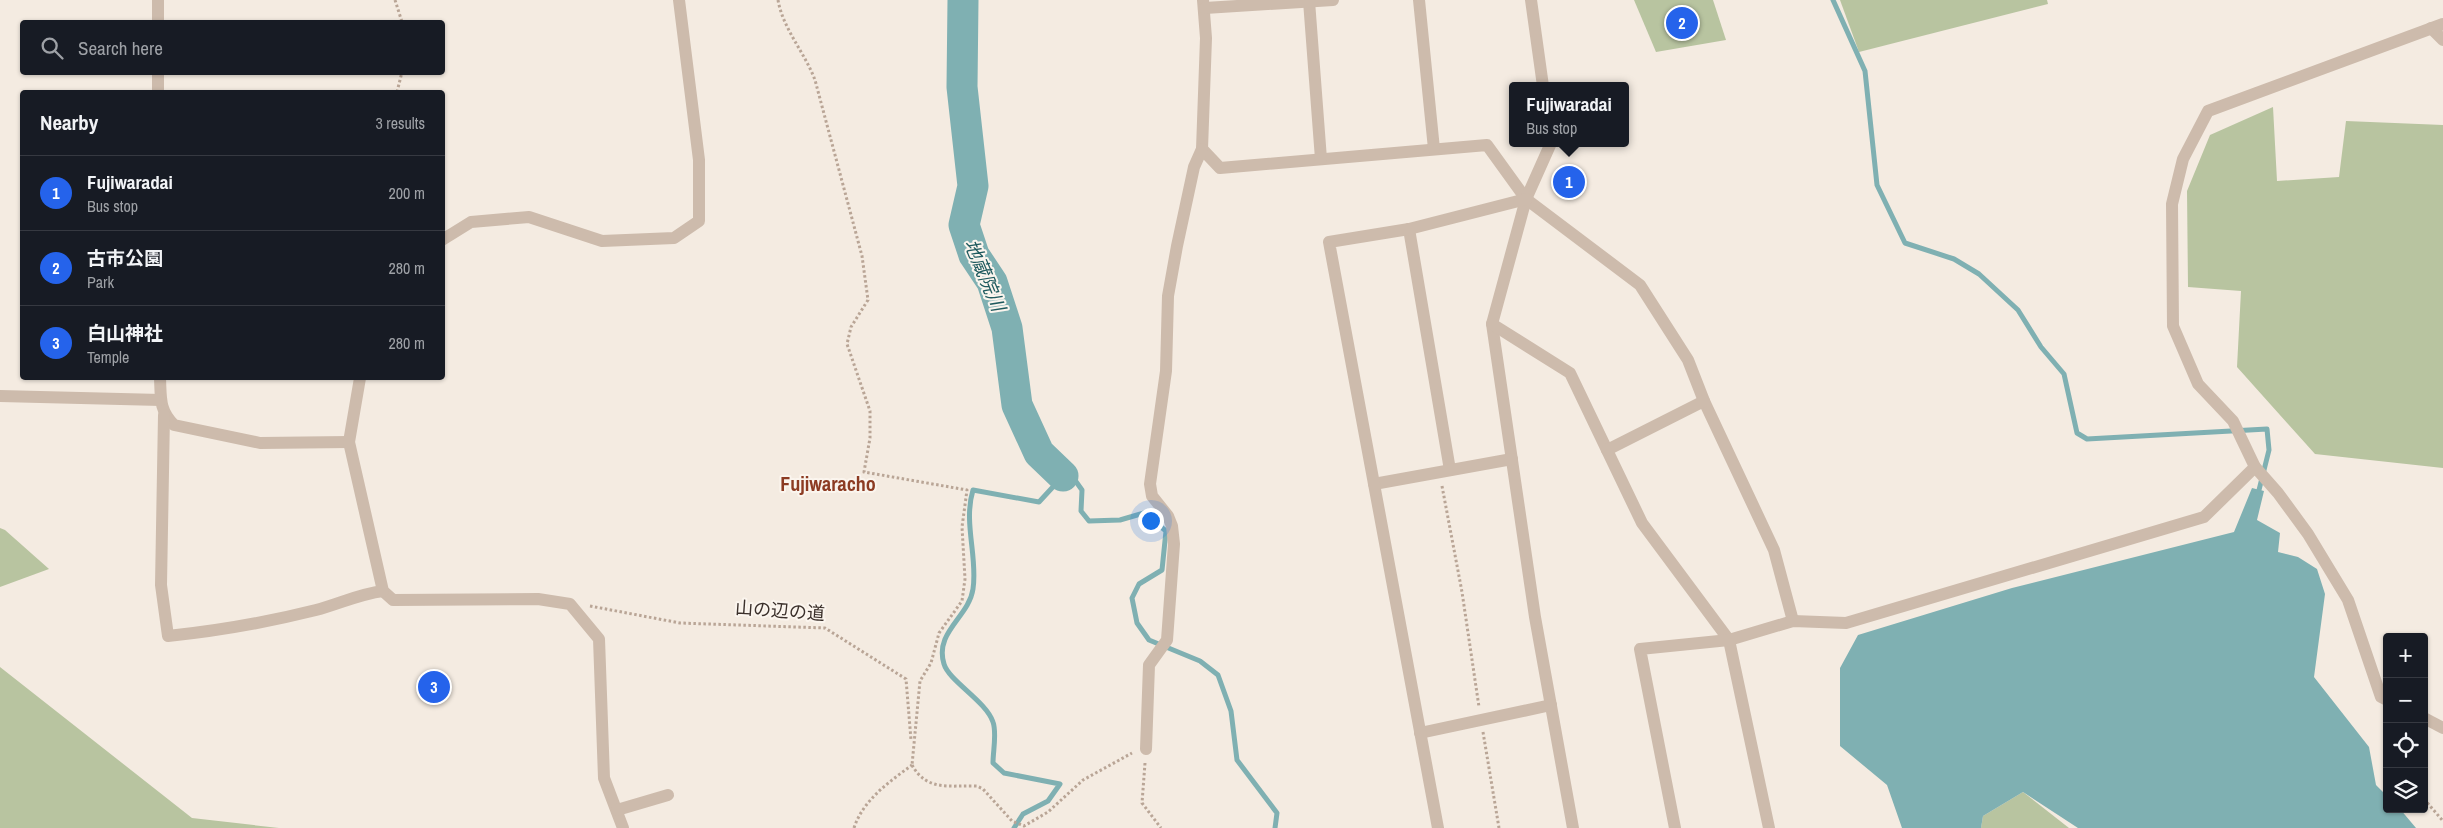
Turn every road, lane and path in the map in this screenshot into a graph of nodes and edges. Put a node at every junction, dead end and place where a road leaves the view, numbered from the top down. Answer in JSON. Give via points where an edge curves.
{"nodes":[{"id":1,"x":158,"y":0,"type":"edge"},
{"id":2,"x":395,"y":0,"type":"edge"},
{"id":3,"x":679,"y":0,"type":"edge"},
{"id":4,"x":778,"y":0,"type":"edge"},
{"id":5,"x":1334,"y":0,"type":"edge"},
{"id":6,"x":1419,"y":0,"type":"edge"},
{"id":7,"x":1531,"y":0,"type":"edge"},
{"id":8,"x":1309,"y":2,"type":"junction"},
{"id":9,"x":1204,"y":4,"type":"edge"},
{"id":10,"x":158,"y":20,"type":"edge"},
{"id":11,"x":401,"y":20,"type":"edge"},
{"id":12,"x":2439,"y":25,"type":"edge"},
{"id":13,"x":2443,"y":40,"type":"edge"},
{"id":14,"x":158,"y":75,"type":"edge"},
{"id":15,"x":401,"y":75,"type":"edge"},
{"id":16,"x":1542,"y":82,"type":"edge"},
{"id":17,"x":158,"y":90,"type":"edge"},
{"id":18,"x":398,"y":90,"type":"edge"},
{"id":19,"x":1549,"y":147,"type":"edge"},
{"id":20,"x":1202,"y":149,"type":"junction"},
{"id":21,"x":1434,"y":149,"type":"junction"},
{"id":22,"x":1321,"y":159,"type":"junction"},
{"id":23,"x":1526,"y":199,"type":"junction"},
{"id":24,"x":1409,"y":229,"type":"junction"},
{"id":25,"x":445,"y":238,"type":"edge"},
{"id":26,"x":1492,"y":324,"type":"junction"},
{"id":27,"x":160,"y":380,"type":"edge"},
{"id":28,"x":360,"y":380,"type":"edge"},
{"id":29,"x":0,"y":396,"type":"edge"},
{"id":30,"x":161,"y":400,"type":"junction"},
{"id":31,"x":1704,"y":401,"type":"junction"},
{"id":32,"x":164,"y":415,"type":"junction"},
{"id":33,"x":349,"y":442,"type":"junction"},
{"id":34,"x":1607,"y":450,"type":"junction"},
{"id":35,"x":1512,"y":459,"type":"junction"},
{"id":36,"x":2255,"y":467,"type":"junction"},
{"id":37,"x":1445,"y":471,"type":"junction"},
{"id":38,"x":1374,"y":484,"type":"junction"},
{"id":39,"x":383,"y":591,"type":"junction"},
{"id":40,"x":570,"y":604,"type":"junction"},
{"id":41,"x":1794,"y":621,"type":"junction"},
{"id":42,"x":1729,"y":640,"type":"junction"},
{"id":43,"x":2383,"y":698,"type":"edge"},
{"id":44,"x":1551,"y":705,"type":"junction"},
{"id":45,"x":1481,"y":720,"type":"junction"},
{"id":46,"x":2428,"y":720,"type":"edge"},
{"id":47,"x":2443,"y":728,"type":"edge"},
{"id":48,"x":1420,"y":733,"type":"junction"},
{"id":49,"x":912,"y":748,"type":"junction"},
{"id":50,"x":1146,"y":749,"type":"junction"},
{"id":51,"x":912,"y":765,"type":"junction"},
{"id":52,"x":668,"y":795,"type":"dead end"},
{"id":53,"x":2428,"y":804,"type":"edge"},
{"id":54,"x":617,"y":810,"type":"junction"},
{"id":55,"x":2443,"y":821,"type":"edge"},
{"id":56,"x":622,"y":828,"type":"edge"},
{"id":57,"x":854,"y":828,"type":"edge"},
{"id":58,"x":1162,"y":828,"type":"edge"},
{"id":59,"x":1438,"y":828,"type":"edge"},
{"id":60,"x":1499,"y":828,"type":"edge"},
{"id":61,"x":1573,"y":828,"type":"edge"},
{"id":62,"x":1675,"y":828,"type":"edge"},
{"id":63,"x":1769,"y":828,"type":"edge"}],
"edges":[{"from":1,"to":10,"type":"street"},
{"from":2,"to":11,"type":"path"},
{"from":3,"to":25,"type":"street","via":[[698,160],[699,221],[674,238],[602,241],[529,217],[471,222]]},
{"from":4,"to":49,"type":"path","via":[[780,13],[816,80],[862,256],[868,300],[850,327],[847,344],[870,411],[870,438],[864,472],[967,490],[962,527],[965,580],[962,601],[939,633],[930,663],[920,681]]},
{"from":5,"to":8,"type":"street"},
{"from":6,"to":21,"type":"street"},
{"from":7,"to":16,"type":"street"},
{"from":8,"to":9,"type":"street"},
{"from":8,"to":22,"type":"street"},
{"from":9,"to":20,"type":"street"},
{"from":12,"to":13,"type":"street"},
{"from":12,"to":36,"type":"street","via":[[2208,111],[2183,159],[2172,204],[2173,326],[2198,384],[2233,421]]},
{"from":14,"to":17,"type":"street"},
{"from":15,"to":18,"type":"path"},
{"from":19,"to":23,"type":"street"},
{"from":20,"to":22,"type":"street","via":[[1220,168]]},
{"from":20,"to":50,"type":"street","via":[[1190,184],[1168,296],[1166,371],[1150,484],[1152,496],[1168,516],[1174,544],[1167,640],[1149,665]]},
{"from":21,"to":22,"type":"street"},
{"from":21,"to":23,"type":"street","via":[[1487,145]]},
{"from":23,"to":24,"type":"street"},
{"from":23,"to":26,"type":"street"},
{"from":23,"to":31,"type":"street","via":[[1640,286],[1688,360]]},
{"from":24,"to":37,"type":"street"},
{"from":24,"to":38,"type":"street","via":[[1329,242]]},
{"from":26,"to":34,"type":"street","via":[[1570,373]]},
{"from":26,"to":35,"type":"street"},
{"from":27,"to":30,"type":"street"},
{"from":28,"to":33,"type":"street"},
{"from":29,"to":30,"type":"street"},
{"from":30,"to":32,"type":"street"},
{"from":31,"to":34,"type":"street"},
{"from":31,"to":41,"type":"street","via":[[1774,550]]},
{"from":32,"to":33,"type":"street","via":[[174,425],[260,443]]},
{"from":32,"to":39,"type":"street","via":[[162,585],[168,636],[201,633],[316,610]]},
{"from":33,"to":39,"type":"street"},
{"from":34,"to":42,"type":"street","via":[[1642,523]]},
{"from":35,"to":37,"type":"street"},
{"from":35,"to":44,"type":"street"},
{"from":36,"to":41,"type":"street","via":[[2204,517],[1846,623]]},
{"from":36,"to":43,"type":"street","via":[[2308,534],[2348,600]]},
{"from":37,"to":38,"type":"street"},
{"from":37,"to":45,"type":"path"},
{"from":38,"to":48,"type":"street"},
{"from":39,"to":40,"type":"street","via":[[393,600],[538,600]]},
{"from":40,"to":49,"type":"path","name":"山の辺の道","via":[[680,623],[825,628],[906,678]]},
{"from":40,"to":54,"type":"street","via":[[599,639],[604,778]]},
{"from":41,"to":42,"type":"street"},
{"from":42,"to":62,"type":"street","via":[[1640,649]]},
{"from":42,"to":63,"type":"street"},
{"from":44,"to":45,"type":"street"},
{"from":44,"to":61,"type":"street"},
{"from":45,"to":48,"type":"street"},
{"from":45,"to":60,"type":"path"},
{"from":46,"to":47,"type":"street"},
{"from":48,"to":59,"type":"street"},
{"from":49,"to":51,"type":"path"},
{"from":50,"to":51,"type":"path","via":[[1128,755],[1083,780],[1048,812],[1024,826],[1012,821],[983,788],[931,785],[917,775]]},
{"from":50,"to":58,"type":"path","via":[[1142,804]]},
{"from":51,"to":57,"type":"path","via":[[880,788],[857,818]]},
{"from":52,"to":54,"type":"street"},
{"from":53,"to":55,"type":"path"},
{"from":54,"to":56,"type":"street"}]}
